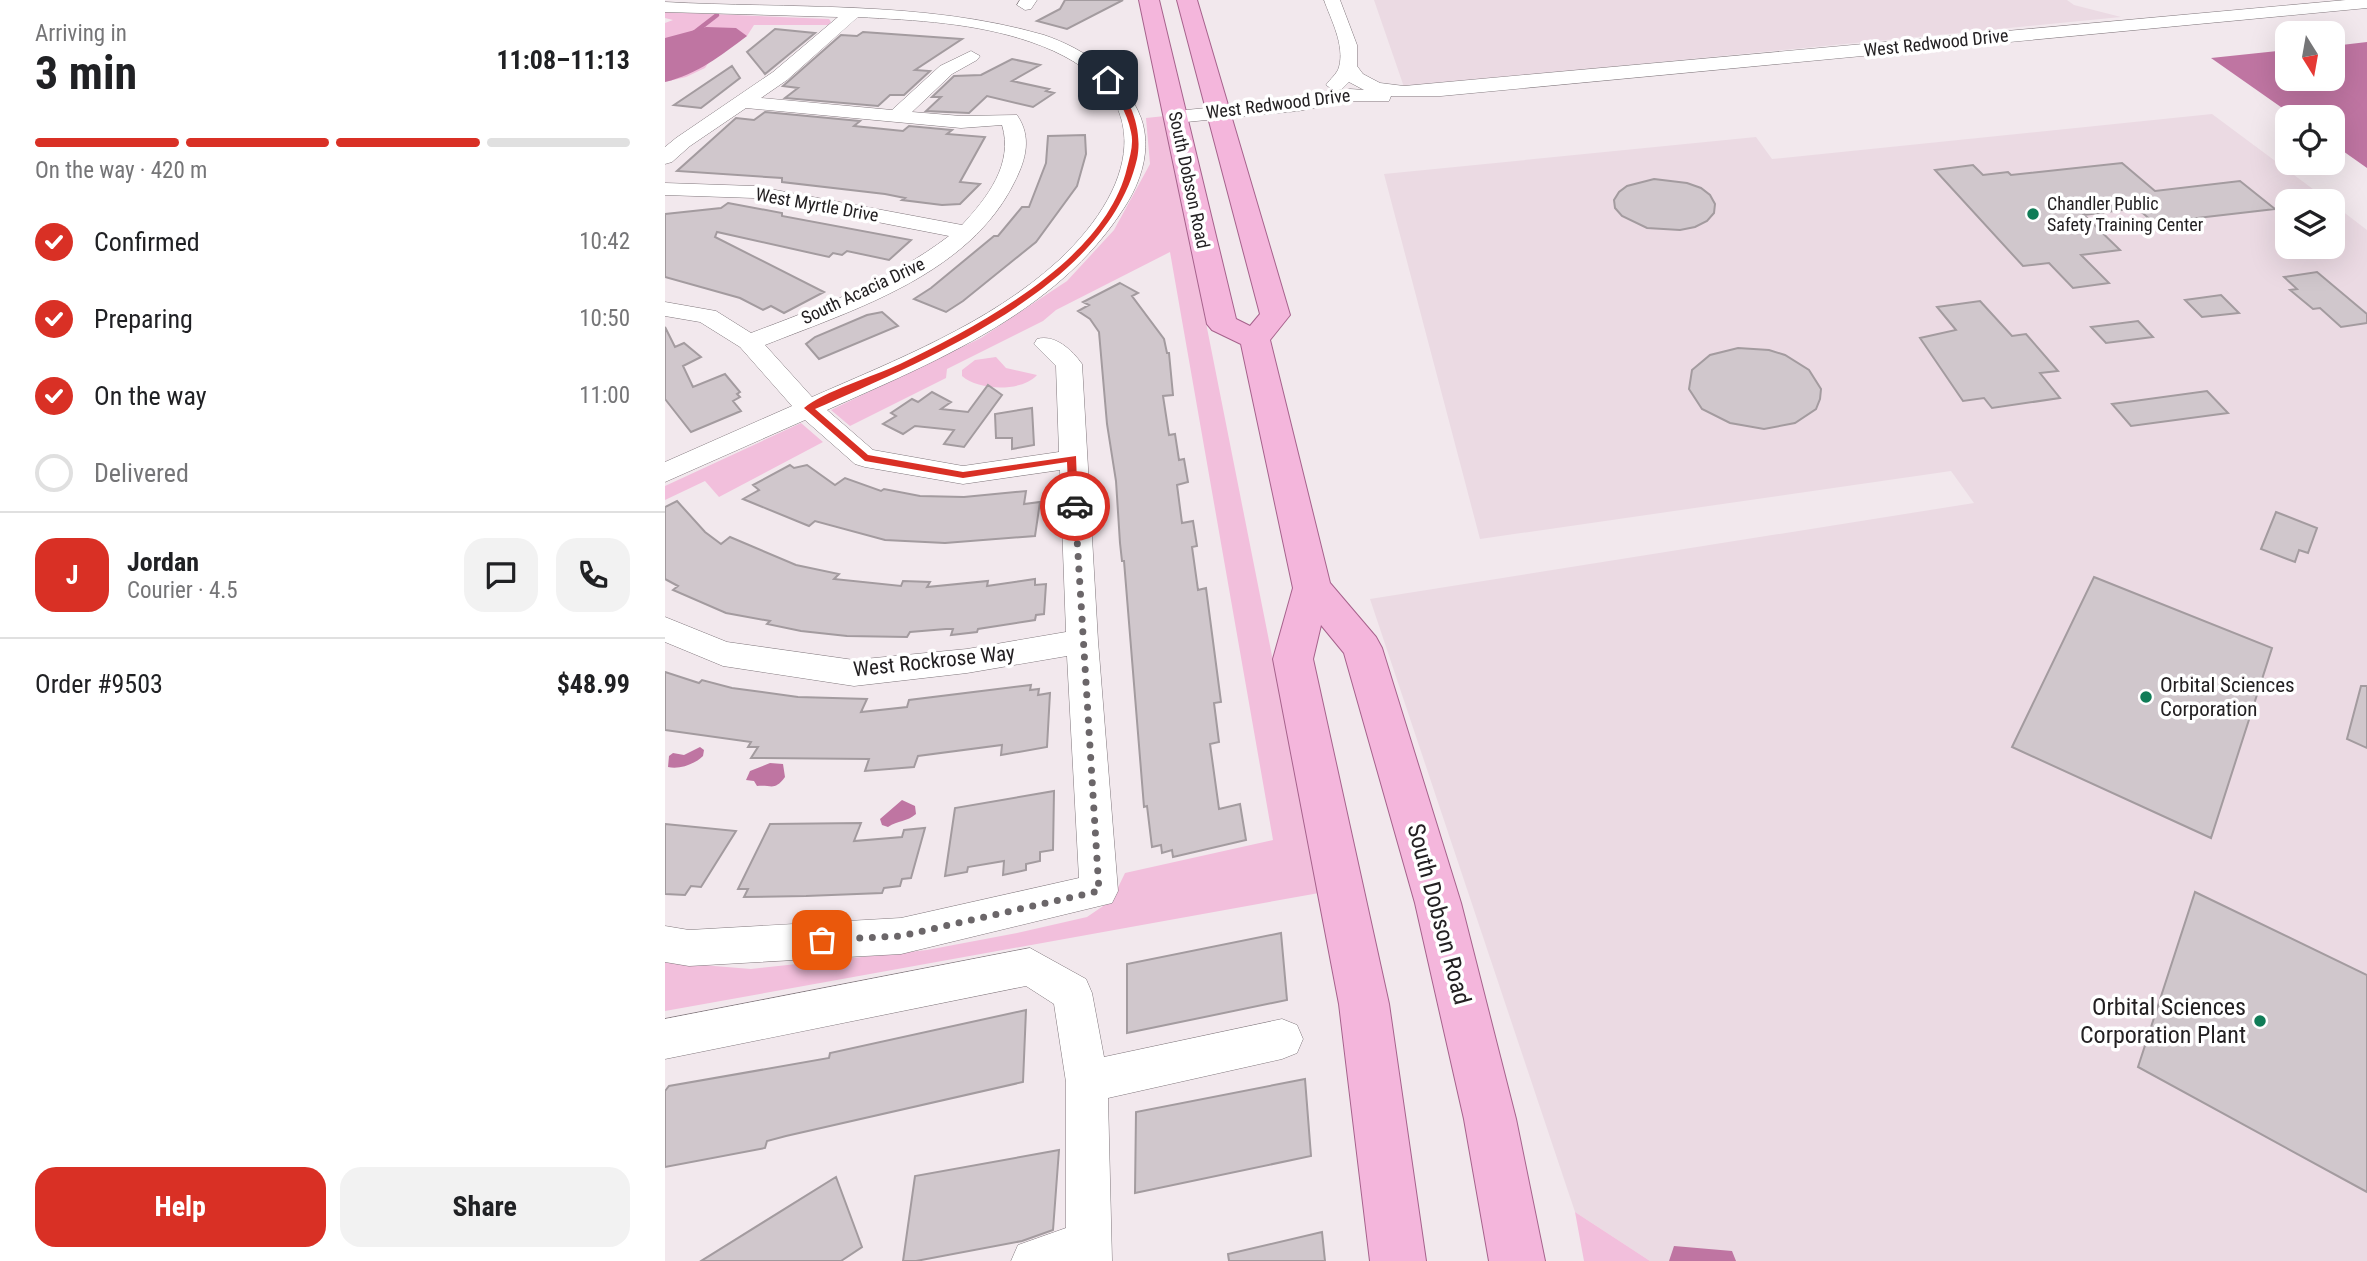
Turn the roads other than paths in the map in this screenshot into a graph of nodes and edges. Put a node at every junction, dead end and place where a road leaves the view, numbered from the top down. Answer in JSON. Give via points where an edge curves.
{"nodes":[{"id":1,"x":1149,"y":0,"type":"edge"},
{"id":2,"x":1187,"y":0,"type":"edge"},
{"id":3,"x":1332,"y":0,"type":"edge"},
{"id":4,"x":2367,"y":3,"type":"edge"},
{"id":5,"x":733,"y":5,"type":"edge"},
{"id":6,"x":665,"y":7,"type":"edge"},
{"id":7,"x":853,"y":13,"type":"junction"},
{"id":8,"x":971,"y":56,"type":"dead end"},
{"id":9,"x":1350,"y":69,"type":"junction"},
{"id":10,"x":1505,"y":85,"type":"junction"},
{"id":11,"x":745,"y":102,"type":"junction"},
{"id":12,"x":1272,"y":106,"type":"junction"},
{"id":13,"x":1218,"y":112,"type":"junction"},
{"id":14,"x":895,"y":117,"type":"junction"},
{"id":15,"x":1176,"y":117,"type":"junction"},
{"id":16,"x":665,"y":158,"type":"edge"},
{"id":17,"x":665,"y":189,"type":"edge"},
{"id":18,"x":968,"y":233,"type":"junction"},
{"id":19,"x":665,"y":309,"type":"edge"},
{"id":20,"x":1255,"y":339,"type":"junction"},
{"id":21,"x":749,"y":342,"type":"junction"},
{"id":22,"x":1047,"y":344,"type":"dead end"},
{"id":23,"x":808,"y":408,"type":"junction"},
{"id":24,"x":1072,"y":458,"type":"junction"},
{"id":25,"x":665,"y":473,"type":"edge"},
{"id":26,"x":1312,"y":588,"type":"junction"},
{"id":27,"x":665,"y":629,"type":"edge"},
{"id":28,"x":1082,"y":641,"type":"junction"},
{"id":29,"x":665,"y":944,"type":"edge"},
{"id":30,"x":665,"y":1039,"type":"edge"},
{"id":31,"x":1282,"y":1039,"type":"dead end"},
{"id":32,"x":1087,"y":1082,"type":"junction"},
{"id":33,"x":1088,"y":1253,"type":"edge"},
{"id":34,"x":1518,"y":1256,"type":"edge"},
{"id":35,"x":1034,"y":1261,"type":"edge"},
{"id":36,"x":1398,"y":1261,"type":"edge"}],
"edges":[{"from":1,"to":15,"type":"main road","name":"South Dobson Road"},
{"from":2,"to":13,"type":"main road","name":"South Dobson Road"},
{"from":3,"to":9,"type":"street"},
{"from":4,"to":10,"type":"street","name":"West Redwood Drive"},
{"from":5,"to":6,"type":"street"},
{"from":5,"to":7,"type":"street"},
{"from":7,"to":11,"type":"street"},
{"from":7,"to":23,"type":"street","via":[[976,23],[1055,45],[1117,90],[1133,122],[1136,148],[1127,184],[1108,219],[1057,273],[984,324]]},
{"from":8,"to":14,"type":"street","via":[[946,70]]},
{"from":9,"to":10,"type":"street","name":"West Redwood Drive","via":[[1360,82],[1387,90]]},
{"from":9,"to":12,"type":"street","via":[[1322,92]]},
{"from":10,"to":12,"type":"street","name":"West Redwood Drive","via":[[1420,98],[1359,94]]},
{"from":11,"to":14,"type":"street"},
{"from":11,"to":16,"type":"street"},
{"from":12,"to":13,"type":"street","name":"West Redwood Drive"},
{"from":13,"to":15,"type":"street","name":"West Redwood Drive"},
{"from":13,"to":20,"type":"main road","name":"South Dobson Road","via":[[1275,315]]},
{"from":14,"to":18,"type":"street","name":"South Acacia Drive","via":[[961,122],[1010,119],[1018,147],[1004,190]]},
{"from":15,"to":20,"type":"main road","name":"South Dobson Road","via":[[1222,324]]},
{"from":17,"to":18,"type":"street","name":"West Myrtle Drive","via":[[754,192]]},
{"from":18,"to":21,"type":"street","name":"South Acacia Drive","via":[[914,271],[851,302]]},
{"from":19,"to":21,"type":"street","via":[[707,316]]},
{"from":20,"to":26,"type":"main road","name":"South Dobson Road"},
{"from":21,"to":23,"type":"street"},
{"from":22,"to":24,"type":"street","via":[[1069,364]]},
{"from":23,"to":24,"type":"street","via":[[865,458],[963,475]]},
{"from":23,"to":25,"type":"street"},
{"from":24,"to":28,"type":"street"},
{"from":26,"to":34,"type":"main road","name":"South Dobson Road","via":[[1362,648],[1439,903]]},
{"from":26,"to":36,"type":"main road","name":"South Dobson Road","via":[[1293,659],[1364,1004]]},
{"from":27,"to":28,"type":"street","name":"West Rockrose Way","via":[[723,654],[854,673],[967,662]]},
{"from":28,"to":29,"type":"street","via":[[1099,891],[901,936],[689,948]]},
{"from":30,"to":32,"type":"street","via":[[1030,967],[1072,993]]},
{"from":31,"to":32,"type":"street"},
{"from":32,"to":33,"type":"street"},
{"from":33,"to":35,"type":"street"}]}
